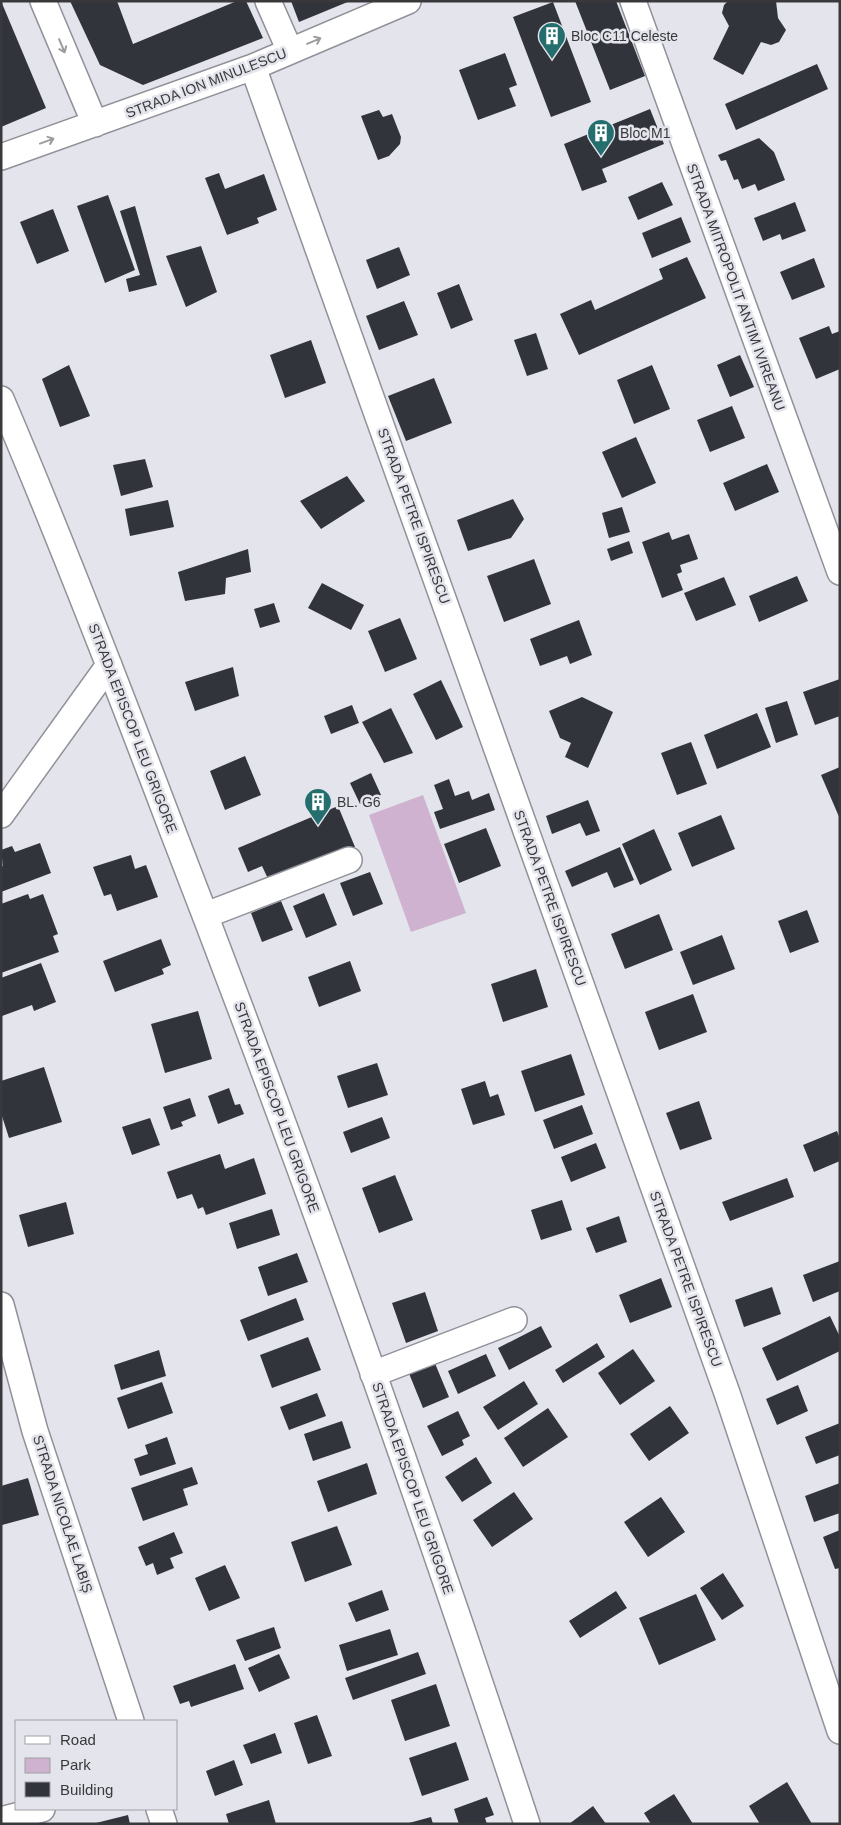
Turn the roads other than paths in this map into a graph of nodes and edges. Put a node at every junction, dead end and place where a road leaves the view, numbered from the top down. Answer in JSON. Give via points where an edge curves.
{"nodes":[{"id":1,"x":43,"y":1,"type":"edge"},
{"id":2,"x":268,"y":1,"type":"edge"},
{"id":3,"x":408,"y":1,"type":"edge"},
{"id":4,"x":633,"y":1,"type":"edge"},
{"id":5,"x":290,"y":51,"type":"junction"},
{"id":6,"x":253,"y":67,"type":"junction"},
{"id":7,"x":95,"y":124,"type":"junction"},
{"id":8,"x":1,"y":158,"type":"edge"},
{"id":9,"x":1,"y":399,"type":"edge"},
{"id":10,"x":840,"y":572,"type":"edge"},
{"id":11,"x":109,"y":665,"type":"junction"},
{"id":12,"x":1,"y":815,"type":"edge"},
{"id":13,"x":349,"y":860,"type":"dead end"},
{"id":14,"x":206,"y":915,"type":"junction"},
{"id":15,"x":1,"y":1305,"type":"edge"},
{"id":16,"x":514,"y":1320,"type":"dead end"},
{"id":17,"x":372,"y":1374,"type":"junction"},
{"id":18,"x":11,"y":1378,"type":"edge"},
{"id":19,"x":131,"y":1720,"type":"edge"},
{"id":20,"x":840,"y":1731,"type":"edge"},
{"id":21,"x":38,"y":1810,"type":"edge"},
{"id":22,"x":159,"y":1810,"type":"edge"},
{"id":23,"x":1,"y":1820,"type":"edge"},
{"id":24,"x":164,"y":1824,"type":"edge"},
{"id":25,"x":528,"y":1824,"type":"edge"}],
"edges":[{"from":1,"to":7,"type":"street","one_way":true},
{"from":2,"to":5,"type":"street"},
{"from":5,"to":3,"type":"street","name":"STRADA ION MINULESCU","one_way":true},
{"from":4,"to":10,"type":"street","name":"STRADA MITROPOLIT ANTIM IVIREANU"},
{"from":5,"to":6,"type":"street","name":"STRADA ION MINULESCU"},
{"from":6,"to":7,"type":"street","name":"STRADA ION MINULESCU"},
{"from":6,"to":20,"type":"street","name":"STRADA PETRE ISPIRESCU","via":[[727,1393]]},
{"from":8,"to":7,"type":"street","name":"STRADA ION MINULESCU","one_way":true},
{"from":9,"to":11,"type":"street","name":"STRADA EPISCOP LEU GRIGORE","via":[[64,547]]},
{"from":11,"to":12,"type":"street"},
{"from":11,"to":14,"type":"street","name":"STRADA EPISCOP LEU GRIGORE"},
{"from":13,"to":14,"type":"street"},
{"from":14,"to":17,"type":"street","name":"STRADA EPISCOP LEU GRIGORE","via":[[285,1124]]},
{"from":15,"to":18,"type":"street","name":"STRADA NICOLAE LABIȘ"},
{"from":16,"to":17,"type":"street"},
{"from":17,"to":25,"type":"street","name":"STRADA EPISCOP LEU GRIGORE"},
{"from":18,"to":19,"type":"street","name":"STRADA NICOLAE LABIȘ","via":[[35,1431]]},
{"from":21,"to":23,"type":"street"},
{"from":22,"to":24,"type":"street"}]}
